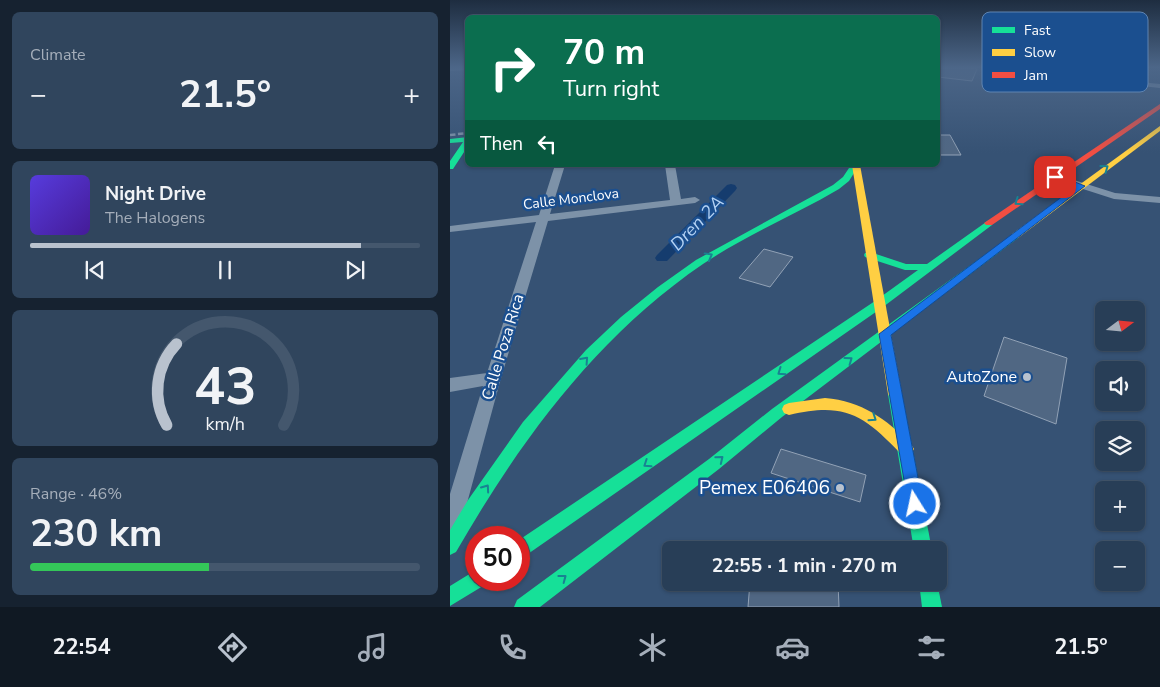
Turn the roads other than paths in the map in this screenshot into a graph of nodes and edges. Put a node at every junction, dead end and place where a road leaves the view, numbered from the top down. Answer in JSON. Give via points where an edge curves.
{"nodes":[{"id":1,"x":1160,"y":106,"type":"edge"},
{"id":2,"x":465,"y":128,"type":"edge"},
{"id":3,"x":1160,"y":128,"type":"edge"},
{"id":4,"x":450,"y":130,"type":"edge"},
{"id":5,"x":450,"y":141,"type":"edge"},
{"id":6,"x":465,"y":141,"type":"edge"},
{"id":7,"x":465,"y":144,"type":"edge"},
{"id":8,"x":450,"y":167,"type":"edge"},
{"id":9,"x":559,"y":167,"type":"edge"},
{"id":10,"x":670,"y":167,"type":"edge"},
{"id":11,"x":855,"y":167,"type":"edge"},
{"id":12,"x":856,"y":167,"type":"edge"},
{"id":13,"x":1055,"y":177,"type":"junction"},
{"id":14,"x":1081,"y":186,"type":"junction"},
{"id":15,"x":695,"y":200,"type":"dead end"},
{"id":16,"x":1160,"y":200,"type":"edge"},
{"id":17,"x":676,"y":202,"type":"junction"},
{"id":18,"x":542,"y":217,"type":"junction"},
{"id":19,"x":450,"y":229,"type":"edge"},
{"id":20,"x":869,"y":255,"type":"junction"},
{"id":21,"x":930,"y":267,"type":"junction"},
{"id":22,"x":879,"y":304,"type":"junction"},
{"id":23,"x":885,"y":334,"type":"junction"},
{"id":24,"x":493,"y":378,"type":"junction"},
{"id":25,"x":450,"y":385,"type":"edge"},
{"id":26,"x":777,"y":413,"type":"junction"},
{"id":27,"x":906,"y":449,"type":"junction"},
{"id":28,"x":450,"y":529,"type":"edge"},
{"id":29,"x":921,"y":541,"type":"edge"},
{"id":30,"x":530,"y":542,"type":"edge"},
{"id":31,"x":450,"y":546,"type":"edge"},
{"id":32,"x":465,"y":587,"type":"edge"},
{"id":33,"x":929,"y":591,"type":"edge"},
{"id":34,"x":450,"y":597,"type":"edge"},
{"id":35,"x":524,"y":607,"type":"edge"},
{"id":36,"x":932,"y":607,"type":"edge"}],
"edges":[{"from":1,"to":13,"type":"main road"},
{"from":2,"to":4,"type":"main road"},
{"from":14,"to":3,"type":"main road","one_way":true},
{"from":5,"to":6,"type":"main road"},
{"from":7,"to":8,"type":"main road"},
{"from":9,"to":18,"type":"street","name":"Calle Poza Rica"},
{"from":10,"to":17,"type":"street"},
{"from":31,"to":11,"type":"main road","one_way":true,"via":[[474,505],[533,420],[620,322],[657,291],[702,261],[836,187]]},
{"from":12,"to":20,"type":"main road"},
{"from":13,"to":14,"type":"street"},
{"from":13,"to":21,"type":"main road","one_way":true},
{"from":14,"to":16,"type":"street","via":[[1114,196]]},
{"from":14,"to":23,"type":"main road"},
{"from":15,"to":17,"type":"street","name":"Calle Monclova"},
{"from":17,"to":18,"type":"street","name":"Calle Monclova"},
{"from":18,"to":19,"type":"street","name":"Calle Monclova"},
{"from":18,"to":24,"type":"street","name":"Calle Poza Rica"},
{"from":20,"to":21,"type":"main road","via":[[905,267]]},
{"from":20,"to":22,"type":"main road"},
{"from":21,"to":22,"type":"main road"},
{"from":22,"to":23,"type":"main road"},
{"from":22,"to":30,"type":"main road","one_way":true},
{"from":26,"to":23,"type":"main road","one_way":true},
{"from":23,"to":27,"type":"main road"},
{"from":24,"to":25,"type":"street"},
{"from":24,"to":28,"type":"street","name":"Calle Poza Rica"},
{"from":26,"to":27,"type":"main road","one_way":true,"via":[[810,403],[848,405],[889,429]]},
{"from":35,"to":26,"type":"main road","one_way":true},
{"from":27,"to":29,"type":"main road"},
{"from":32,"to":34,"type":"main road"},
{"from":33,"to":36,"type":"main road"}]}
